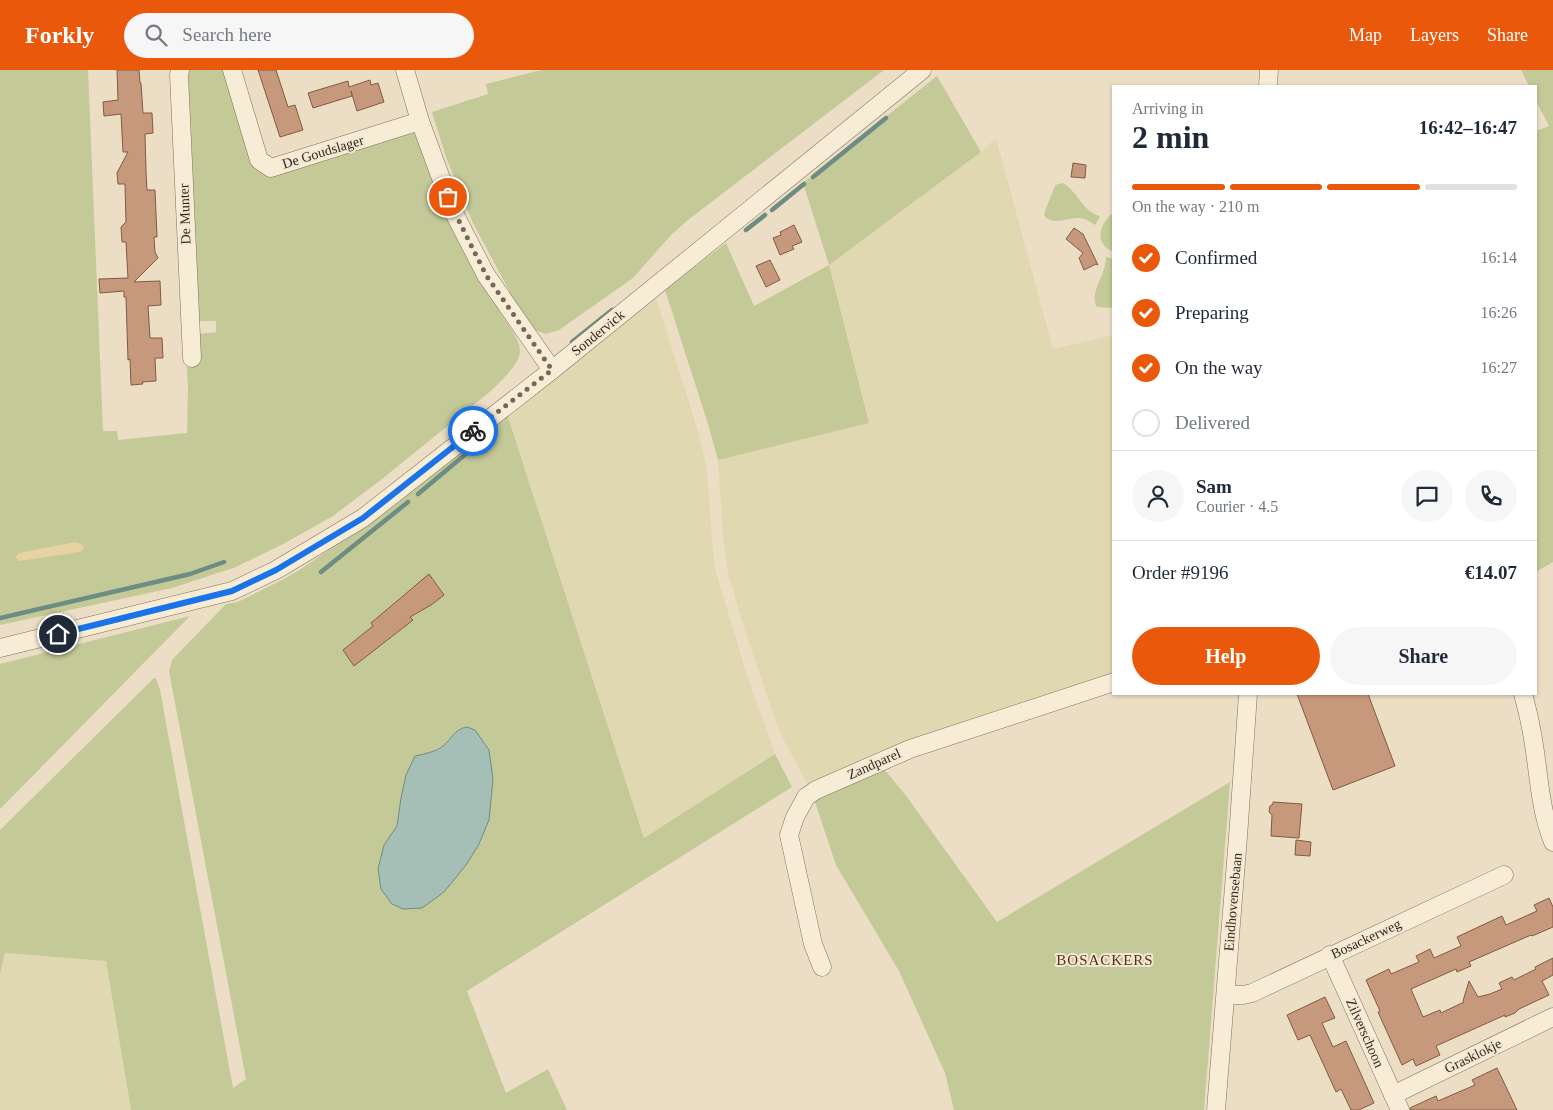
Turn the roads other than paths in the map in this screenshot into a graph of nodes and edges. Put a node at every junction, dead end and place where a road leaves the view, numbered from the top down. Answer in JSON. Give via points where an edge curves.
{"nodes":[{"id":1,"x":180,"y":70,"type":"edge"},
{"id":2,"x":232,"y":70,"type":"edge"},
{"id":3,"x":405,"y":70,"type":"edge"},
{"id":4,"x":922,"y":70,"type":"edge"},
{"id":5,"x":1269,"y":70,"type":"edge"},
{"id":6,"x":1268,"y":85,"type":"edge"},
{"id":7,"x":420,"y":121,"type":"junction"},
{"id":8,"x":192,"y":358,"type":"dead end"},
{"id":9,"x":552,"y":370,"type":"junction"},
{"id":10,"x":0,"y":648,"type":"edge"},
{"id":11,"x":1112,"y":683,"type":"edge"},
{"id":12,"x":1248,"y":695,"type":"edge"},
{"id":13,"x":1523,"y":695,"type":"edge"},
{"id":14,"x":1553,"y":842,"type":"edge"},
{"id":15,"x":1504,"y":875,"type":"dead end"},
{"id":16,"x":1330,"y":955,"type":"junction"},
{"id":17,"x":822,"y":967,"type":"dead end"},
{"id":18,"x":1226,"y":995,"type":"junction"},
{"id":19,"x":1553,"y":1017,"type":"edge"},
{"id":20,"x":1396,"y":1102,"type":"edge"},
{"id":21,"x":1216,"y":1110,"type":"edge"}],
"edges":[{"from":1,"to":8,"type":"street","name":"De Munter"},
{"from":2,"to":7,"type":"street","name":"De Goudslager","via":[[259,160],[271,168]]},
{"from":3,"to":7,"type":"street"},
{"from":4,"to":9,"type":"street","name":"Sondervick"},
{"from":5,"to":6,"type":"street"},
{"from":7,"to":9,"type":"street","via":[[454,211],[486,275]]},
{"from":9,"to":10,"type":"street","name":"Sondervick","via":[[363,518],[276,570],[232,591]]},
{"from":11,"to":17,"type":"street","name":"Zandparel","via":[[910,748],[806,797],[789,835],[813,944]]},
{"from":12,"to":18,"type":"street","name":"Eindhovensebaan"},
{"from":13,"to":14,"type":"street","via":[[1532,729],[1537,778]]},
{"from":15,"to":16,"type":"street","name":"Bosackerweg"},
{"from":16,"to":18,"type":"street","name":"Bosackerweg","via":[[1252,993]]},
{"from":16,"to":20,"type":"street","name":"Zilverschoon"},
{"from":18,"to":21,"type":"street","name":"Eindhovensebaan"},
{"from":19,"to":20,"type":"street","name":"Grasklokje"}]}
